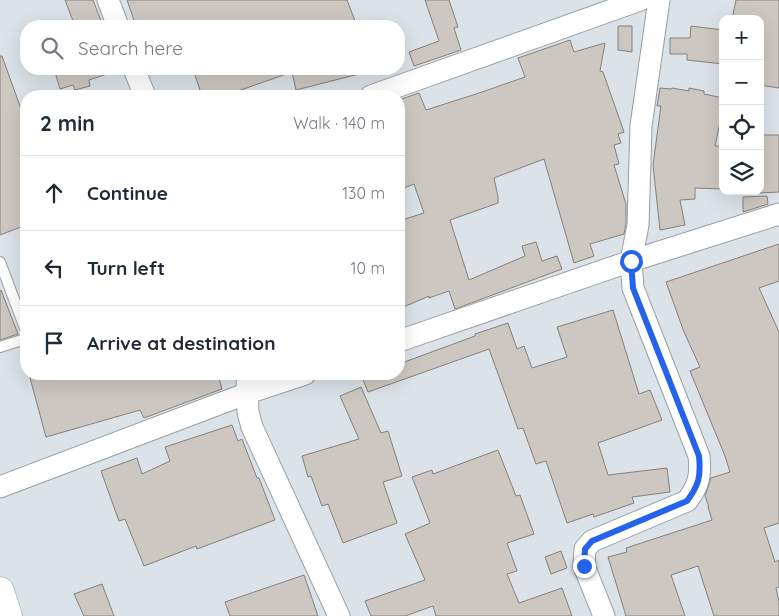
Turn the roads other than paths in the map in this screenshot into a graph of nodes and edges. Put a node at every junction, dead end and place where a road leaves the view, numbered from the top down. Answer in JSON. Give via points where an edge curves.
{"nodes":[{"id":1,"x":108,"y":0,"type":"edge"},
{"id":2,"x":640,"y":0,"type":"edge"},
{"id":3,"x":659,"y":0,"type":"edge"},
{"id":4,"x":116,"y":20,"type":"edge"},
{"id":5,"x":136,"y":75,"type":"edge"},
{"id":6,"x":143,"y":90,"type":"edge"},
{"id":7,"x":388,"y":90,"type":"edge"},
{"id":8,"x":779,"y":214,"type":"edge"},
{"id":9,"x":631,"y":261,"type":"junction"},
{"id":10,"x":0,"y":262,"type":"edge"},
{"id":11,"x":20,"y":315,"type":"edge"},
{"id":12,"x":405,"y":339,"type":"edge"},
{"id":13,"x":20,"y":340,"type":"edge"},
{"id":14,"x":0,"y":347,"type":"edge"},
{"id":15,"x":270,"y":380,"type":"edge"},
{"id":16,"x":247,"y":384,"type":"edge"},
{"id":17,"x":0,"y":487,"type":"edge"},
{"id":18,"x":0,"y":591,"type":"edge"},
{"id":19,"x":8,"y":616,"type":"edge"},
{"id":20,"x":339,"y":616,"type":"edge"},
{"id":21,"x":604,"y":616,"type":"edge"}],
"edges":[{"from":1,"to":4,"type":"street"},
{"from":2,"to":7,"type":"street"},
{"from":3,"to":9,"type":"street","via":[[641,126],[638,225]]},
{"from":5,"to":6,"type":"street"},
{"from":8,"to":9,"type":"street"},
{"from":9,"to":12,"type":"street"},
{"from":9,"to":21,"type":"street","via":[[633,288],[699,456],[700,472],[695,490],[687,501],[592,541],[585,549],[584,566]]},
{"from":10,"to":11,"type":"lane"},
{"from":13,"to":14,"type":"lane"},
{"from":15,"to":16,"type":"street"},
{"from":16,"to":17,"type":"street"},
{"from":16,"to":20,"type":"street","via":[[252,427]]},
{"from":18,"to":19,"type":"street"}]}
